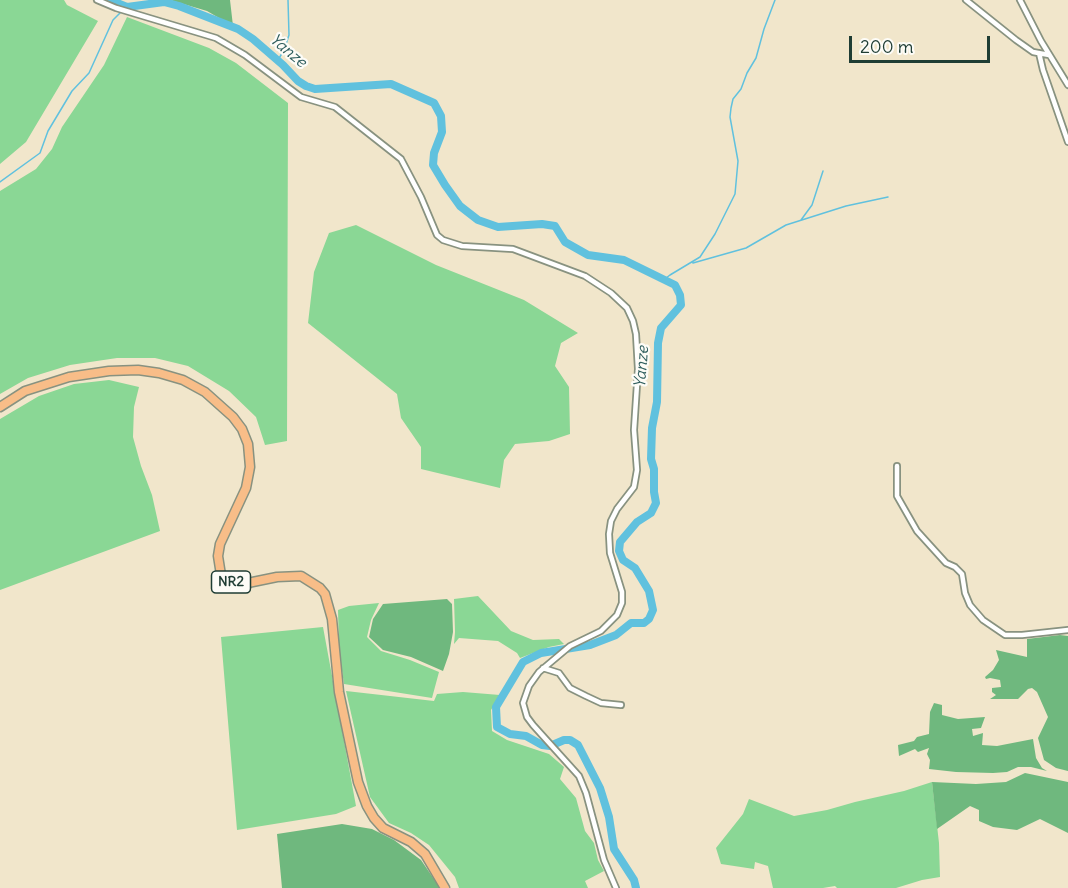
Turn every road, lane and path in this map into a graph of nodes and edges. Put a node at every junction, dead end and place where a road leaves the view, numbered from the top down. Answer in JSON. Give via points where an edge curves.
{"nodes":[{"id":1,"x":98,"y":0,"type":"edge"},
{"id":2,"x":966,"y":0,"type":"edge"},
{"id":3,"x":1020,"y":0,"type":"edge"},
{"id":4,"x":1039,"y":53,"type":"junction"},
{"id":5,"x":1049,"y":55,"type":"junction"},
{"id":6,"x":1068,"y":85,"type":"edge"},
{"id":7,"x":1068,"y":142,"type":"edge"},
{"id":8,"x":0,"y":407,"type":"edge"},
{"id":9,"x":897,"y":466,"type":"dead end"},
{"id":10,"x":1068,"y":630,"type":"edge"},
{"id":11,"x":543,"y":668,"type":"junction"},
{"id":12,"x":621,"y":705,"type":"dead end"},
{"id":13,"x":446,"y":888,"type":"edge"},
{"id":14,"x":616,"y":888,"type":"edge"}],
"edges":[{"from":1,"to":11,"type":"street","via":[[216,38],[301,97],[335,107],[400,159],[442,240],[462,246],[513,249],[535,257],[585,276],[627,308],[636,334],[637,470],[634,487],[617,509],[609,534],[622,603],[613,621],[601,631],[570,646]]},
{"from":2,"to":4,"type":"street"},
{"from":3,"to":5,"type":"street"},
{"from":4,"to":5,"type":"street"},
{"from":4,"to":7,"type":"street"},
{"from":5,"to":6,"type":"street"},
{"from":8,"to":13,"type":"highway","name":"NR2","number":"NR2","via":[[25,391],[69,377],[138,370],[183,380],[205,392],[233,417],[248,444],[250,467],[246,488],[220,544],[221,575],[238,585],[301,576],[325,594],[332,618],[339,692],[358,782],[367,806],[383,828],[425,854]]},
{"from":9,"to":10,"type":"street","via":[[897,496],[931,548],[959,571],[970,605],[982,620],[1005,635]]},
{"from":11,"to":12,"type":"street","via":[[559,673],[570,688],[586,696],[601,703]]},
{"from":11,"to":14,"type":"street","via":[[523,703],[527,717],[579,776]]}]}
